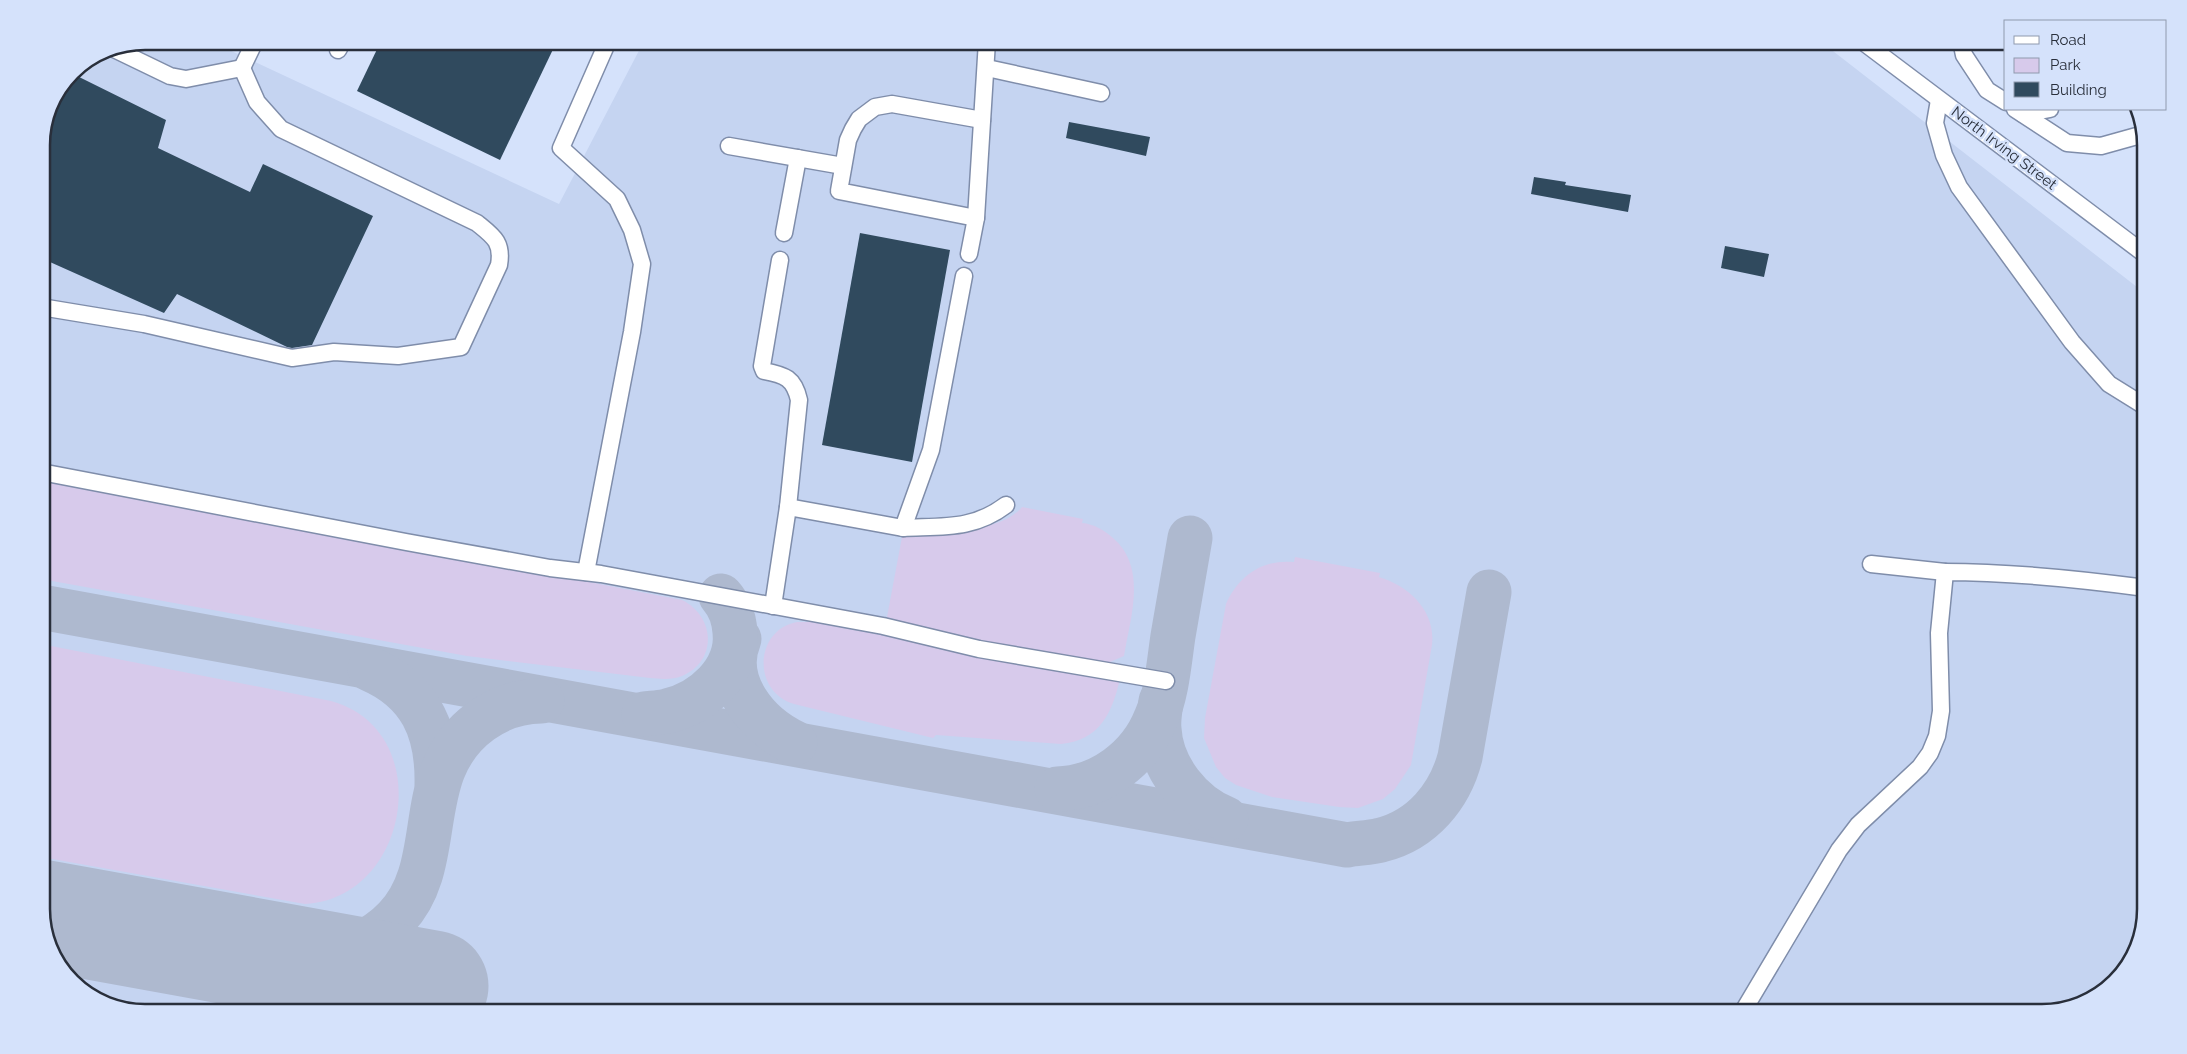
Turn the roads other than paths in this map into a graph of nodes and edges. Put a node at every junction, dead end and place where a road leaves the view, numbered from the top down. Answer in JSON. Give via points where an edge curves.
{"nodes":[{"id":1,"x":251,"y":50,"type":"edge"},
{"id":2,"x":604,"y":50,"type":"edge"},
{"id":3,"x":987,"y":50,"type":"edge"},
{"id":4,"x":1874,"y":50,"type":"edge"},
{"id":5,"x":1963,"y":50,"type":"edge"},
{"id":6,"x":123,"y":53,"type":"edge"},
{"id":7,"x":242,"y":68,"type":"junction"},
{"id":8,"x":987,"y":68,"type":"junction"},
{"id":9,"x":1101,"y":93,"type":"dead end"},
{"id":10,"x":1939,"y":100,"type":"junction"},
{"id":11,"x":2004,"y":101,"type":"edge"},
{"id":12,"x":2034,"y":110,"type":"edge"},
{"id":13,"x":2019,"y":111,"type":"edge"},
{"id":14,"x":982,"y":120,"type":"junction"},
{"id":15,"x":2137,"y":136,"type":"edge"},
{"id":16,"x":729,"y":146,"type":"dead end"},
{"id":17,"x":798,"y":158,"type":"junction"},
{"id":18,"x":843,"y":166,"type":"junction"},
{"id":19,"x":976,"y":218,"type":"junction"},
{"id":20,"x":784,"y":233,"type":"dead end"},
{"id":21,"x":2137,"y":249,"type":"edge"},
{"id":22,"x":969,"y":254,"type":"dead end"},
{"id":23,"x":780,"y":260,"type":"dead end"},
{"id":24,"x":964,"y":276,"type":"dead end"},
{"id":25,"x":50,"y":308,"type":"edge"},
{"id":26,"x":2137,"y":401,"type":"edge"},
{"id":27,"x":50,"y":474,"type":"edge"},
{"id":28,"x":1006,"y":505,"type":"dead end"},
{"id":29,"x":788,"y":507,"type":"junction"},
{"id":30,"x":904,"y":528,"type":"junction"},
{"id":31,"x":1871,"y":564,"type":"dead end"},
{"id":32,"x":586,"y":572,"type":"junction"},
{"id":33,"x":1945,"y":572,"type":"junction"},
{"id":34,"x":2137,"y":587,"type":"edge"},
{"id":35,"x":773,"y":606,"type":"junction"},
{"id":36,"x":1166,"y":681,"type":"dead end"},
{"id":37,"x":1747,"y":1004,"type":"edge"}],
"edges":[{"from":1,"to":7,"type":"street"},
{"from":2,"to":32,"type":"street","via":[[560,148],[617,199],[632,230],[642,264]]},
{"from":3,"to":8,"type":"street"},
{"from":4,"to":10,"type":"street","name":"North Irving Street"},
{"from":5,"to":11,"type":"street","via":[[1986,90]]},
{"from":6,"to":7,"type":"street","via":[[170,76],[186,79]]},
{"from":7,"to":25,"type":"street","via":[[257,102],[281,129],[476,223],[494,237],[502,251],[500,265],[461,347],[398,356],[334,352],[292,358],[144,324]]},
{"from":8,"to":9,"type":"street"},
{"from":8,"to":14,"type":"street"},
{"from":10,"to":21,"type":"street","name":"North Irving Street"},
{"from":10,"to":26,"type":"street","via":[[1935,124],[1944,155],[1959,187],[2078,349],[2109,384]]},
{"from":12,"to":13,"type":"street"},
{"from":13,"to":15,"type":"street","via":[[2067,143],[2101,146]]},
{"from":14,"to":18,"type":"street","via":[[892,104],[875,107],[859,119],[853,129]]},
{"from":14,"to":19,"type":"street"},
{"from":16,"to":17,"type":"street"},
{"from":17,"to":18,"type":"street"},
{"from":17,"to":20,"type":"street"},
{"from":18,"to":19,"type":"street","via":[[838,191]]},
{"from":19,"to":22,"type":"street"},
{"from":23,"to":29,"type":"street","via":[[762,366],[764,371],[783,375],[796,386],[799,400]]},
{"from":24,"to":30,"type":"street","via":[[931,450]]},
{"from":27,"to":32,"type":"street","via":[[396,540]]},
{"from":28,"to":30,"type":"street","via":[[969,524]]},
{"from":29,"to":30,"type":"street"},
{"from":29,"to":35,"type":"street"},
{"from":31,"to":33,"type":"street"},
{"from":32,"to":35,"type":"street"},
{"from":33,"to":34,"type":"street","via":[[2039,576]]},
{"from":33,"to":37,"type":"street","via":[[1939,632],[1941,712],[1930,753],[1920,767],[1858,825],[1839,850]]},
{"from":35,"to":36,"type":"street","via":[[883,626],[979,649]]}]}
